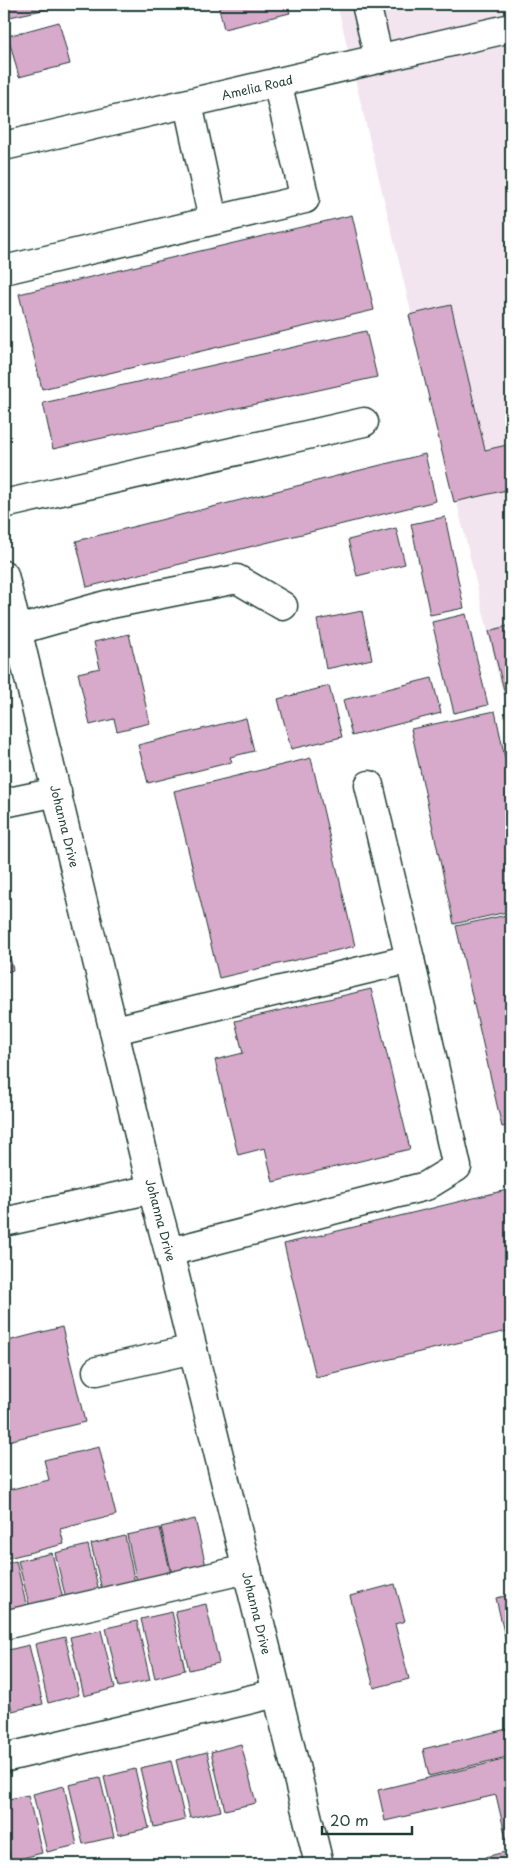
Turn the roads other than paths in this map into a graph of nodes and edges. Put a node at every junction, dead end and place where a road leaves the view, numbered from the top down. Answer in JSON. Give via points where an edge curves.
{"nodes":[{"id":1,"x":366,"y":4,"type":"edge"},
{"id":2,"x":511,"y":28,"type":"edge"},
{"id":3,"x":379,"y":59,"type":"junction"},
{"id":4,"x":277,"y":82,"type":"junction"},
{"id":5,"x":188,"y":104,"type":"junction"},
{"id":6,"x":4,"y":146,"type":"edge"},
{"id":7,"x":214,"y":220,"type":"junction"},
{"id":8,"x":4,"y":270,"type":"edge"},
{"id":9,"x":364,"y":422,"type":"dead end"},
{"id":10,"x":4,"y":504,"type":"edge"},
{"id":11,"x":4,"y":575,"type":"edge"},
{"id":12,"x":283,"y":606,"type":"dead end"},
{"id":13,"x":18,"y":630,"type":"junction"},
{"id":14,"x":369,"y":785,"type":"dead end"},
{"id":15,"x":57,"y":792,"type":"junction"},
{"id":16,"x":4,"y":803,"type":"edge"},
{"id":17,"x":410,"y":958,"type":"junction"},
{"id":18,"x":115,"y":1030,"type":"junction"},
{"id":19,"x":152,"y":1188,"type":"junction"},
{"id":20,"x":4,"y":1222,"type":"edge"},
{"id":21,"x":170,"y":1252,"type":"junction"},
{"id":22,"x":193,"y":1349,"type":"junction"},
{"id":23,"x":98,"y":1371,"type":"dead end"},
{"id":24,"x":247,"y":1569,"type":"junction"},
{"id":25,"x":4,"y":1625,"type":"edge"},
{"id":26,"x":277,"y":1693,"type":"junction"},
{"id":27,"x":4,"y":1758,"type":"edge"},
{"id":28,"x":318,"y":1864,"type":"edge"}],
"edges":[{"from":1,"to":3,"type":"street"},
{"from":2,"to":3,"type":"street","name":"Amelia Road"},
{"from":3,"to":4,"type":"street","name":"Amelia Road"},
{"from":4,"to":5,"type":"street","name":"Amelia Road"},
{"from":4,"to":7,"type":"street","via":[[305,199]]},
{"from":5,"to":6,"type":"street","name":"Amelia Road"},
{"from":5,"to":7,"type":"street"},
{"from":7,"to":8,"type":"street"},
{"from":9,"to":10,"type":"street"},
{"from":11,"to":13,"type":"street","name":"Johanna Drive"},
{"from":12,"to":13,"type":"street","via":[[237,579],[106,605]]},
{"from":13,"to":15,"type":"street","name":"Johanna Drive"},
{"from":14,"to":17,"type":"street"},
{"from":15,"to":16,"type":"street"},
{"from":15,"to":18,"type":"street","name":"Johanna Drive"},
{"from":17,"to":18,"type":"street"},
{"from":17,"to":21,"type":"street","via":[[457,1167],[426,1186]]},
{"from":18,"to":19,"type":"street","name":"Johanna Drive"},
{"from":19,"to":20,"type":"street"},
{"from":19,"to":21,"type":"street","name":"Johanna Drive"},
{"from":21,"to":22,"type":"street","name":"Johanna Drive"},
{"from":22,"to":23,"type":"street"},
{"from":22,"to":24,"type":"street","name":"Johanna Drive"},
{"from":24,"to":25,"type":"street"},
{"from":24,"to":26,"type":"street","name":"Johanna Drive"},
{"from":26,"to":27,"type":"street"},
{"from":26,"to":28,"type":"street","name":"Johanna Drive"}]}
